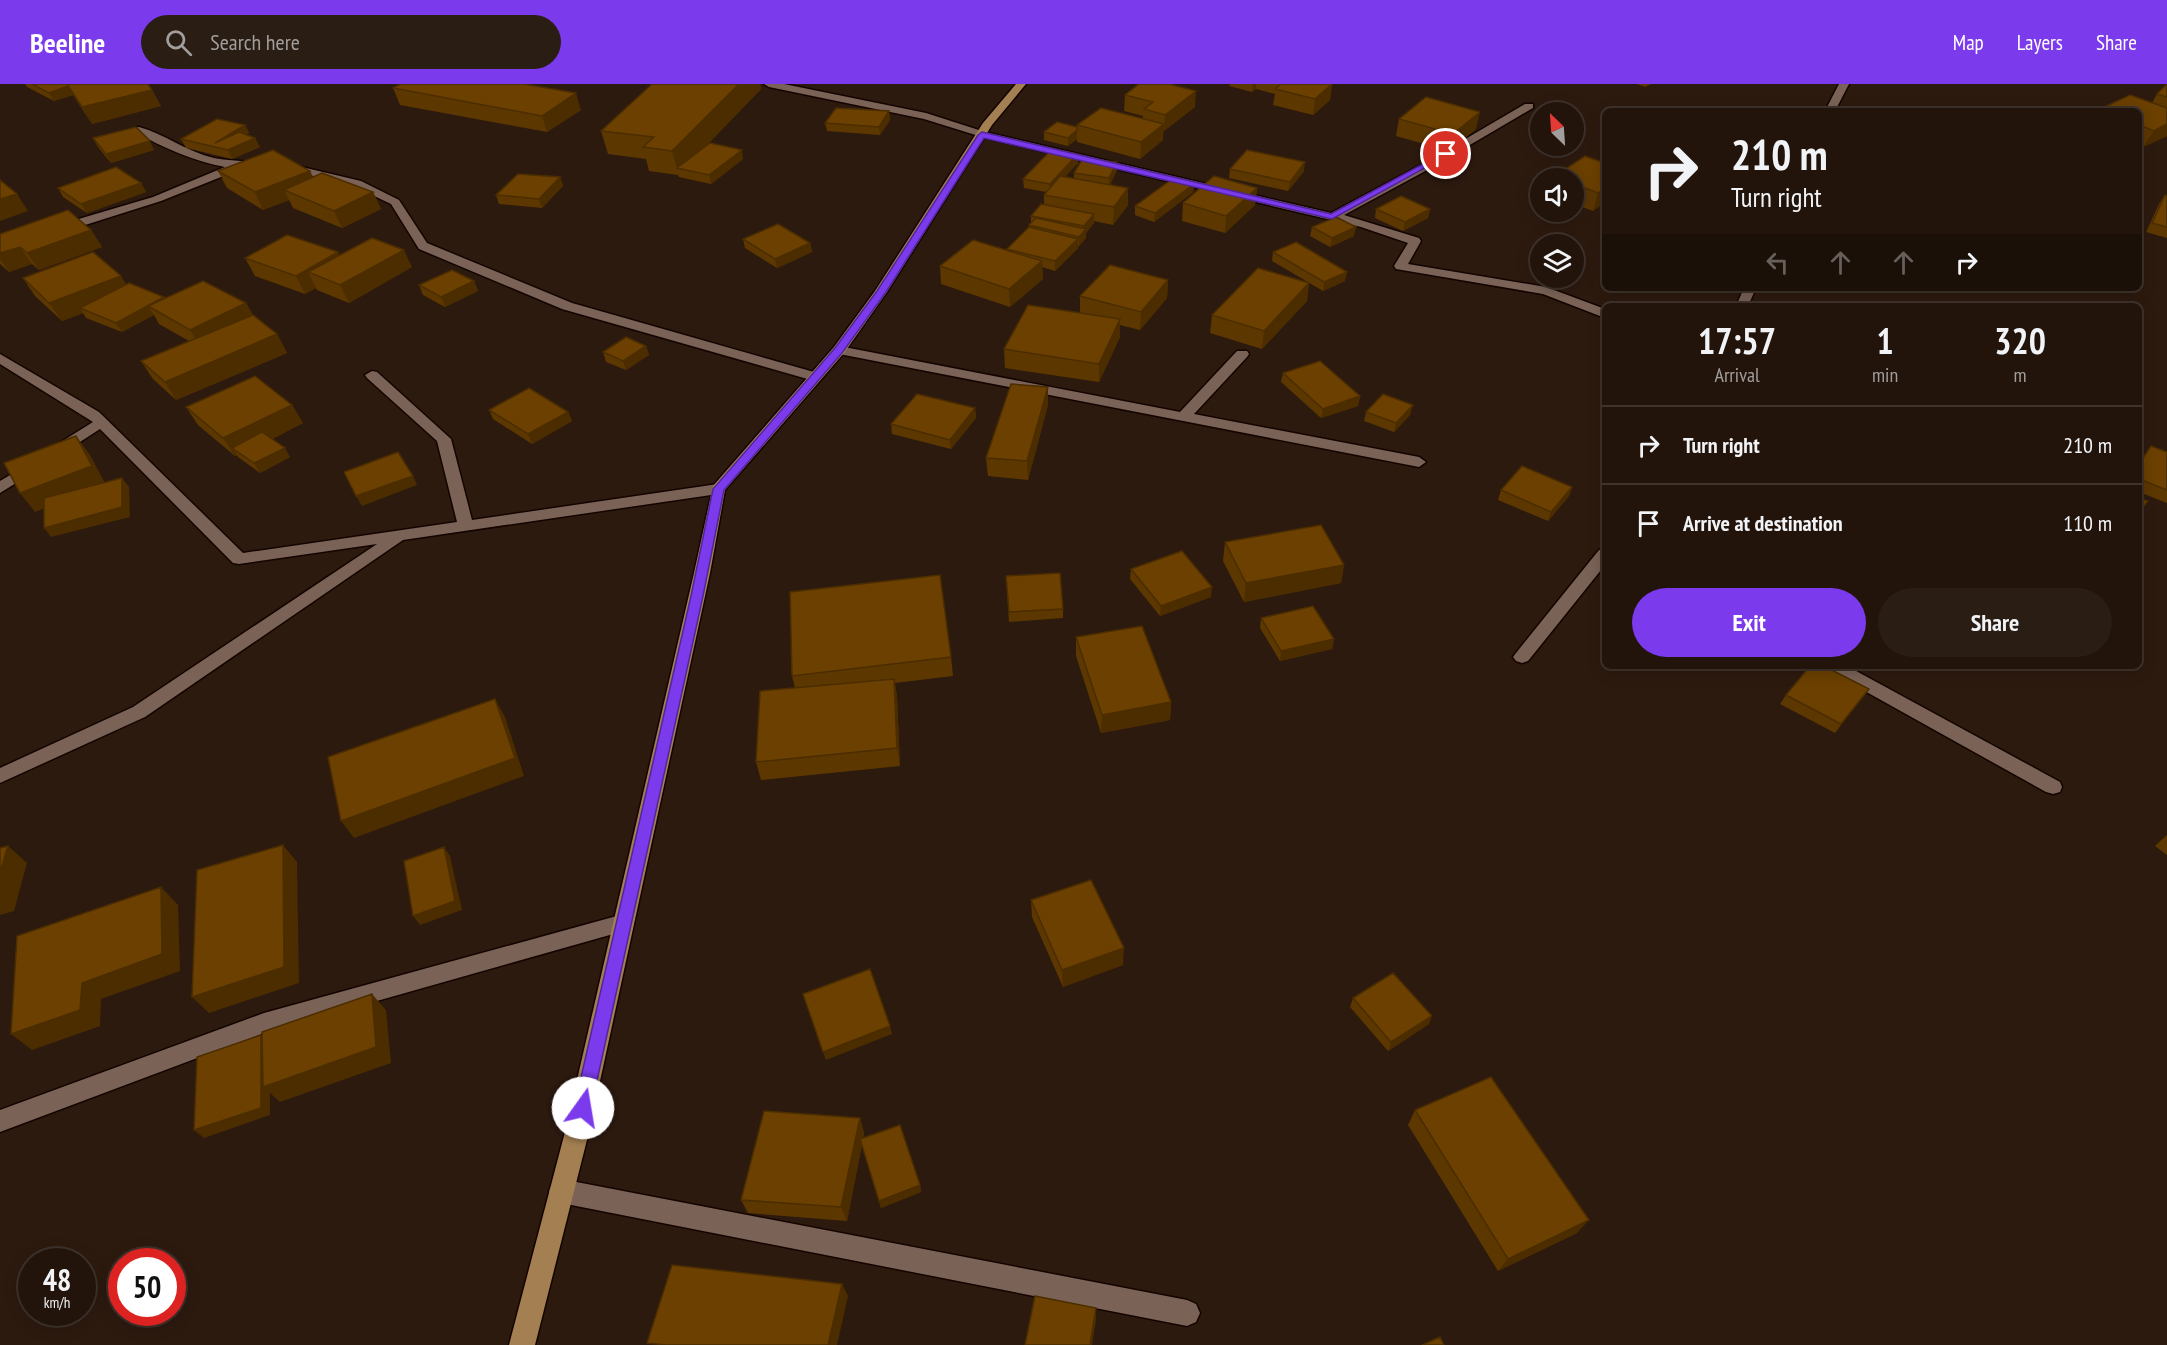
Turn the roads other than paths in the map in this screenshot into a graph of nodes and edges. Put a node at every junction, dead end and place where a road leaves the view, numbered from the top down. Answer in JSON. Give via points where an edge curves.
{"nodes":[{"id":1,"x":769,"y":84,"type":"edge"},
{"id":2,"x":1021,"y":84,"type":"edge"},
{"id":3,"x":1844,"y":84,"type":"edge"},
{"id":4,"x":1529,"y":106,"type":"dead end"},
{"id":5,"x":1832,"y":108,"type":"edge"},
{"id":6,"x":139,"y":130,"type":"edge"},
{"id":7,"x":982,"y":135,"type":"junction"},
{"id":8,"x":238,"y":166,"type":"junction"},
{"id":9,"x":1332,"y":217,"type":"junction"},
{"id":10,"x":44,"y":234,"type":"edge"},
{"id":11,"x":1602,"y":313,"type":"edge"},
{"id":12,"x":839,"y":351,"type":"junction"},
{"id":13,"x":1242,"y":354,"type":"dead end"},
{"id":14,"x":0,"y":358,"type":"edge"},
{"id":15,"x":372,"y":375,"type":"dead end"},
{"id":16,"x":816,"y":377,"type":"junction"},
{"id":17,"x":1184,"y":416,"type":"junction"},
{"id":18,"x":102,"y":422,"type":"junction"},
{"id":19,"x":1419,"y":462,"type":"dead end"},
{"id":20,"x":0,"y":488,"type":"edge"},
{"id":21,"x":718,"y":489,"type":"junction"},
{"id":22,"x":466,"y":526,"type":"junction"},
{"id":23,"x":402,"y":536,"type":"junction"},
{"id":24,"x":1602,"y":558,"type":"edge"},
{"id":25,"x":1522,"y":657,"type":"dead end"},
{"id":26,"x":1838,"y":669,"type":"edge"},
{"id":27,"x":0,"y":776,"type":"edge"},
{"id":28,"x":2053,"y":787,"type":"dead end"},
{"id":29,"x":624,"y":923,"type":"junction"},
{"id":30,"x":0,"y":1121,"type":"edge"},
{"id":31,"x":561,"y":1191,"type":"junction"},
{"id":32,"x":1187,"y":1313,"type":"dead end"},
{"id":33,"x":522,"y":1345,"type":"edge"}],
"edges":[{"from":1,"to":7,"type":"street","via":[[926,116]]},
{"from":2,"to":7,"type":"main road"},
{"from":3,"to":5,"type":"street"},
{"from":4,"to":9,"type":"street"},
{"from":6,"to":8,"type":"street","via":[[175,150]]},
{"from":7,"to":9,"type":"street"},
{"from":7,"to":12,"type":"main road"},
{"from":8,"to":10,"type":"street","via":[[157,199]]},
{"from":8,"to":16,"type":"street","via":[[293,167],[357,183],[395,202],[423,246],[469,266],[567,306]]},
{"from":9,"to":11,"type":"street","via":[[1415,241],[1400,266],[1546,291]]},
{"from":12,"to":16,"type":"main road"},
{"from":12,"to":17,"type":"street"},
{"from":13,"to":17,"type":"street"},
{"from":14,"to":18,"type":"street"},
{"from":15,"to":22,"type":"street","via":[[444,439]]},
{"from":16,"to":21,"type":"main road"},
{"from":17,"to":19,"type":"street"},
{"from":18,"to":20,"type":"street"},
{"from":18,"to":23,"type":"street","via":[[239,560]]},
{"from":21,"to":22,"type":"street"},
{"from":21,"to":29,"type":"main road"},
{"from":22,"to":23,"type":"street"},
{"from":23,"to":27,"type":"street","via":[[139,712]]},
{"from":24,"to":25,"type":"street"},
{"from":26,"to":28,"type":"street"},
{"from":29,"to":30,"type":"street","via":[[264,1023]]},
{"from":29,"to":31,"type":"main road","via":[[578,1132]]},
{"from":31,"to":32,"type":"street"},
{"from":31,"to":33,"type":"main road"}]}
